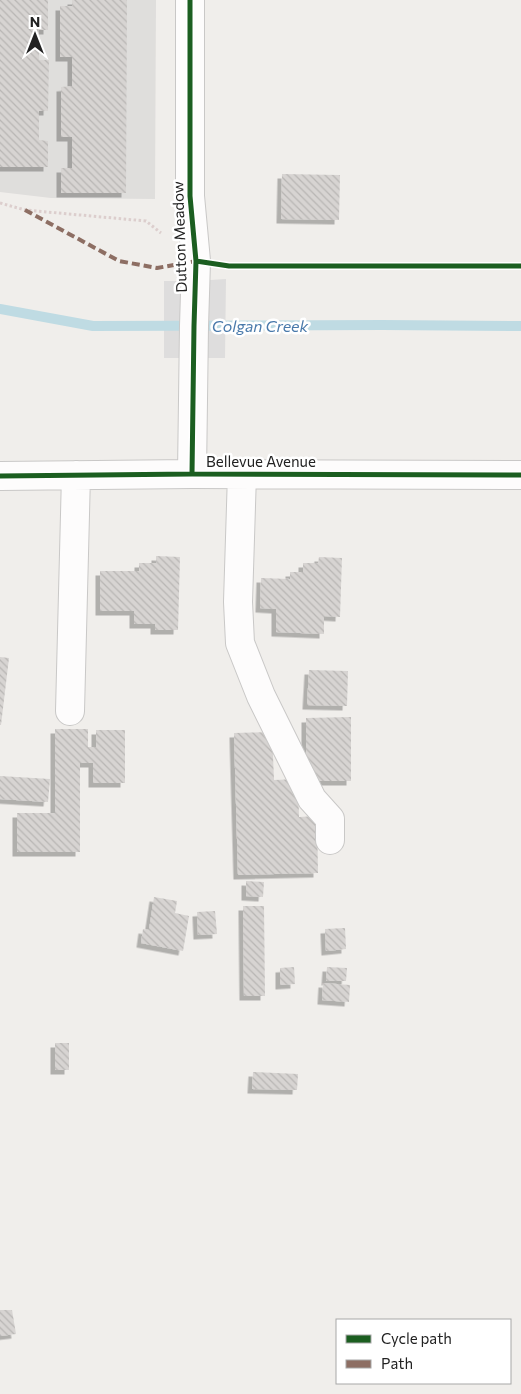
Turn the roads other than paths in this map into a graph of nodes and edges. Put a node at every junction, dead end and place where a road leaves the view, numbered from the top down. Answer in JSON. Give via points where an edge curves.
{"nodes":[{"id":1,"x":190,"y":0,"type":"edge"},
{"id":2,"x":192,"y":474,"type":"junction"},
{"id":3,"x":242,"y":474,"type":"junction"},
{"id":4,"x":76,"y":475,"type":"junction"},
{"id":5,"x":521,"y":475,"type":"edge"},
{"id":6,"x":0,"y":476,"type":"edge"},
{"id":7,"x":70,"y":711,"type":"dead end"},
{"id":8,"x":330,"y":840,"type":"dead end"}],
"edges":[{"from":1,"to":2,"type":"street","name":"Dutton Meadow","via":[[190,196],[196,271]]},
{"from":2,"to":3,"type":"street","name":"Bellevue Avenue"},
{"from":2,"to":4,"type":"street","name":"Bellevue Avenue"},
{"from":3,"to":5,"type":"street","name":"Bellevue Avenue"},
{"from":3,"to":8,"type":"street","via":[[240,643],[261,696],[312,799],[330,819]]},
{"from":4,"to":6,"type":"street","name":"Bellevue Avenue"},
{"from":4,"to":7,"type":"street"}]}
